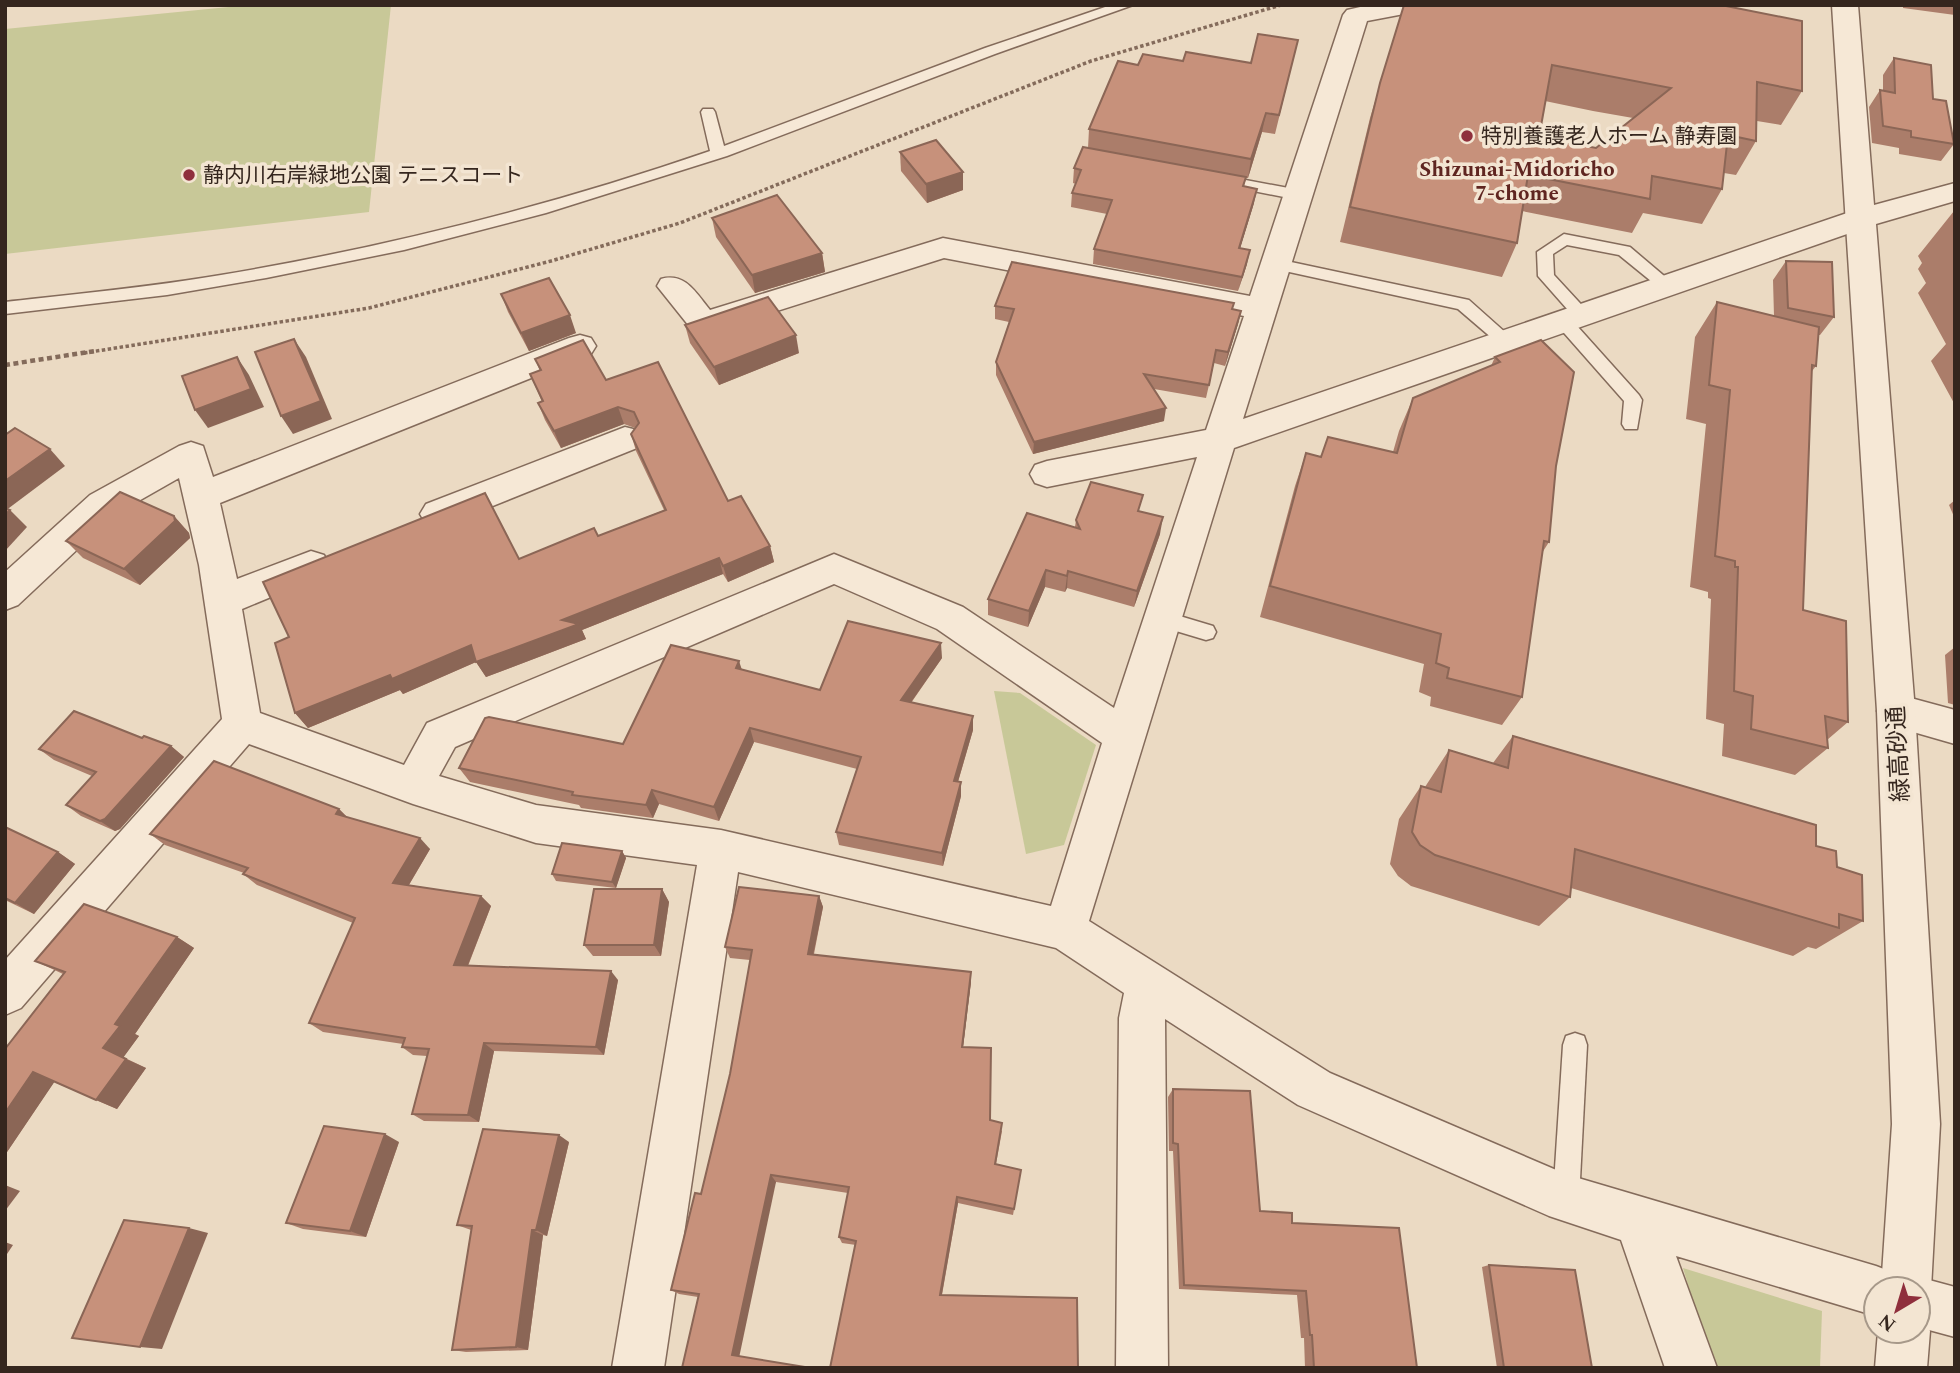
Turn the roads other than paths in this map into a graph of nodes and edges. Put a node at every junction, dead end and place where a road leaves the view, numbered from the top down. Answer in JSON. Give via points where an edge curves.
{"nodes":[{"id":1,"x":1126,"y":5,"type":"edge"},
{"id":2,"x":1416,"y":5,"type":"edge"},
{"id":3,"x":1845,"y":5,"type":"edge"},
{"id":4,"x":1065,"y":23,"type":"junction"},
{"id":5,"x":991,"y":34,"type":"dead end"},
{"id":6,"x":708,"y":112,"type":"dead end"},
{"id":7,"x":718,"y":153,"type":"junction"},
{"id":8,"x":1208,"y":178,"type":"edge"},
{"id":9,"x":1955,"y":192,"type":"edge"},
{"id":10,"x":1299,"y":195,"type":"junction"},
{"id":11,"x":1860,"y":219,"type":"junction"},
{"id":12,"x":1278,"y":264,"type":"junction"},
{"id":13,"x":672,"y":286,"type":"dead end"},
{"id":14,"x":1668,"y":286,"type":"junction"},
{"id":15,"x":5,"y":308,"type":"edge"},
{"id":16,"x":1264,"y":309,"type":"junction"},
{"id":17,"x":1572,"y":318,"type":"junction"},
{"id":18,"x":1507,"y":341,"type":"junction"},
{"id":19,"x":580,"y":346,"type":"edge"},
{"id":20,"x":1631,"y":424,"type":"dead end"},
{"id":21,"x":625,"y":439,"type":"dead end"},
{"id":22,"x":1219,"y":440,"type":"junction"},
{"id":23,"x":1047,"y":474,"type":"dead end"},
{"id":24,"x":201,"y":496,"type":"junction"},
{"id":25,"x":404,"y":528,"type":"edge"},
{"id":26,"x":339,"y":554,"type":"edge"},
{"id":27,"x":5,"y":595,"type":"edge"},
{"id":28,"x":222,"y":601,"type":"junction"},
{"id":29,"x":1163,"y":619,"type":"junction"},
{"id":30,"x":1206,"y":632,"type":"dead end"},
{"id":31,"x":1896,"y":711,"type":"junction"},
{"id":32,"x":242,"y":724,"type":"junction"},
{"id":33,"x":1955,"y":727,"type":"edge"},
{"id":34,"x":1124,"y":736,"type":"junction"},
{"id":35,"x":413,"y":786,"type":"junction"},
{"id":36,"x":722,"y":849,"type":"junction"},
{"id":37,"x":1065,"y":930,"type":"junction"},
{"id":38,"x":1148,"y":983,"type":"junction"},
{"id":39,"x":5,"y":992,"type":"edge"},
{"id":40,"x":1575,"y":1045,"type":"dead end"},
{"id":41,"x":1566,"y":1199,"type":"junction"},
{"id":42,"x":1639,"y":1222,"type":"junction"},
{"id":43,"x":1907,"y":1275,"type":"edge"},
{"id":44,"x":1862,"y":1287,"type":"edge"},
{"id":45,"x":1932,"y":1306,"type":"edge"},
{"id":46,"x":1955,"y":1312,"type":"edge"},
{"id":47,"x":1902,"y":1345,"type":"edge"},
{"id":48,"x":638,"y":1368,"type":"edge"},
{"id":49,"x":1142,"y":1368,"type":"edge"},
{"id":50,"x":1691,"y":1368,"type":"edge"},
{"id":51,"x":1901,"y":1368,"type":"edge"}],
"edges":[{"from":1,"to":4,"type":"lane"},
{"from":2,"to":10,"type":"street","via":[[1356,15]]},
{"from":3,"to":11,"type":"street","name":"緑高砂通"},
{"from":4,"to":5,"type":"lane"},
{"from":4,"to":7,"type":"lane"},
{"from":6,"to":7,"type":"lane"},
{"from":7,"to":15,"type":"lane","via":[[587,197],[400,247],[218,281]]},
{"from":8,"to":10,"type":"lane"},
{"from":9,"to":11,"type":"street"},
{"from":10,"to":12,"type":"street"},
{"from":11,"to":14,"type":"street"},
{"from":11,"to":31,"type":"street","name":"緑高砂通"},
{"from":12,"to":16,"type":"street"},
{"from":12,"to":18,"type":"lane","via":[[1463,304]]},
{"from":13,"to":16,"type":"street","via":[[704,323],[943,248]]},
{"from":14,"to":17,"type":"street"},
{"from":14,"to":17,"type":"lane","via":[[1624,251],[1564,239],[1545,252],[1546,276]]},
{"from":16,"to":22,"type":"street"},
{"from":17,"to":18,"type":"street"},
{"from":17,"to":20,"type":"lane","via":[[1633,400]]},
{"from":18,"to":22,"type":"street"},
{"from":19,"to":24,"type":"street"},
{"from":21,"to":25,"type":"street"},
{"from":22,"to":23,"type":"street"},
{"from":22,"to":29,"type":"street"},
{"from":24,"to":27,"type":"street","via":[[191,455],[102,505]]},
{"from":24,"to":28,"type":"street"},
{"from":26,"to":28,"type":"street"},
{"from":28,"to":32,"type":"street"},
{"from":29,"to":30,"type":"lane"},
{"from":29,"to":34,"type":"street"},
{"from":31,"to":33,"type":"street"},
{"from":31,"to":43,"type":"street","name":"緑高砂通","via":[[1916,1124]]},
{"from":32,"to":35,"type":"street"},
{"from":32,"to":39,"type":"street"},
{"from":34,"to":35,"type":"street","via":[[950,618],[834,568],[441,735]]},
{"from":34,"to":37,"type":"street"},
{"from":35,"to":36,"type":"street","via":[[536,824]]},
{"from":36,"to":37,"type":"street"},
{"from":36,"to":48,"type":"street"},
{"from":37,"to":38,"type":"street"},
{"from":38,"to":41,"type":"street","via":[[1314,1089]]},
{"from":38,"to":49,"type":"street","via":[[1143,1018]]},
{"from":40,"to":41,"type":"lane"},
{"from":41,"to":42,"type":"street"},
{"from":42,"to":44,"type":"street"},
{"from":42,"to":50,"type":"street"},
{"from":45,"to":46,"type":"street"},
{"from":47,"to":51,"type":"street"}]}
